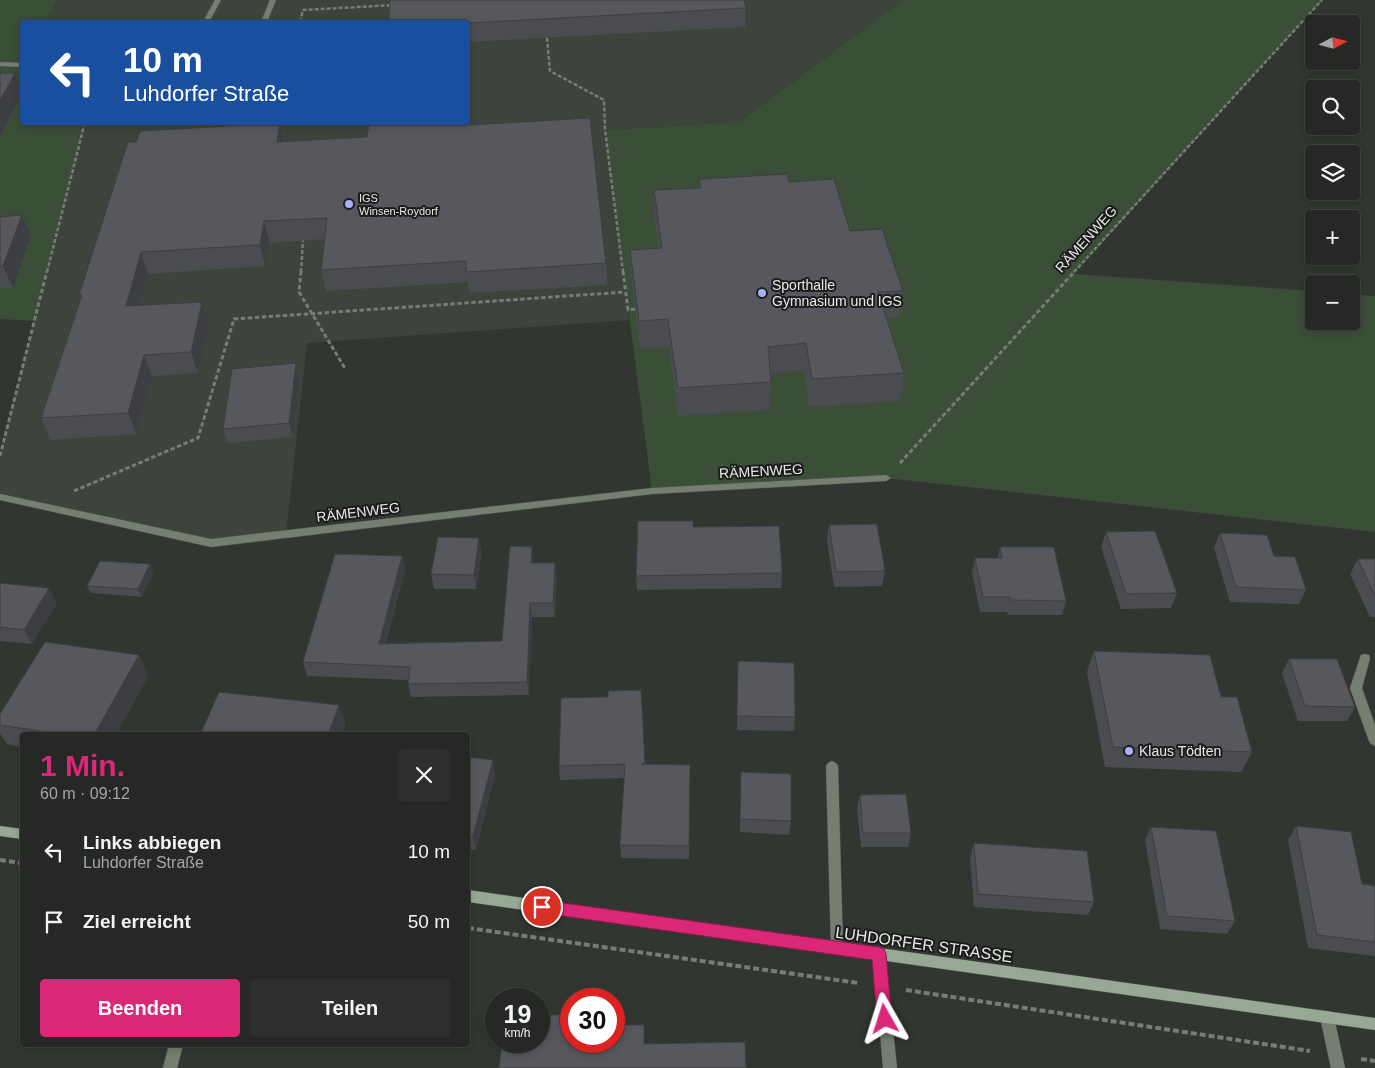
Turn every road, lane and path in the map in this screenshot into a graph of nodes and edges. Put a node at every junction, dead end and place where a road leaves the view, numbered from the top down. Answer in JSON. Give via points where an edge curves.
{"nodes":[{"id":1,"x":218,"y":0,"type":"edge"},
{"id":2,"x":273,"y":0,"type":"edge"},
{"id":3,"x":1322,"y":0,"type":"edge"},
{"id":4,"x":402,"y":4,"type":"edge"},
{"id":5,"x":207,"y":20,"type":"edge"},
{"id":6,"x":265,"y":20,"type":"edge"},
{"id":7,"x":300,"y":20,"type":"edge"},
{"id":8,"x":548,"y":38,"type":"edge"},
{"id":9,"x":0,"y":64,"type":"edge"},
{"id":10,"x":20,"y":65,"type":"edge"},
{"id":11,"x":84,"y":125,"type":"edge"},
{"id":12,"x":303,"y":240,"type":"edge"},
{"id":13,"x":626,"y":292,"type":"junction"},
{"id":14,"x":636,"y":309,"type":"edge"},
{"id":15,"x":311,"y":313,"type":"junction"},
{"id":16,"x":346,"y":370,"type":"dead end"},
{"id":17,"x":0,"y":456,"type":"edge"},
{"id":18,"x":886,"y":478,"type":"joint"},
{"id":19,"x":0,"y":497,"type":"edge"},
{"id":20,"x":39,"y":505,"type":"junction"},
{"id":21,"x":1365,"y":658,"type":"dead end"},
{"id":22,"x":1375,"y":741,"type":"edge"},
{"id":23,"x":832,"y":766,"type":"dead end"},
{"id":24,"x":0,"y":831,"type":"edge"},
{"id":25,"x":20,"y":834,"type":"edge"},
{"id":26,"x":0,"y":860,"type":"edge"},
{"id":27,"x":20,"y":863,"type":"edge"},
{"id":28,"x":470,"y":896,"type":"edge"},
{"id":29,"x":470,"y":928,"type":"edge"},
{"id":30,"x":837,"y":948,"type":"junction"},
{"id":31,"x":879,"y":954,"type":"junction"},
{"id":32,"x":882,"y":986,"type":"junction"},
{"id":33,"x":1327,"y":1017,"type":"junction"},
{"id":34,"x":1375,"y":1024,"type":"edge"},
{"id":35,"x":175,"y":1047,"type":"edge"},
{"id":36,"x":1375,"y":1061,"type":"edge"},
{"id":37,"x":1336,"y":1062,"type":"edge"},
{"id":38,"x":170,"y":1068,"type":"edge"},
{"id":39,"x":890,"y":1068,"type":"edge"}],
"edges":[{"from":1,"to":5,"type":"street"},
{"from":2,"to":6,"type":"street"},
{"from":3,"to":18,"type":"path","name":"RÄMENWEG"},
{"from":4,"to":7,"type":"path","via":[[303,10]]},
{"from":8,"to":13,"type":"path","via":[[550,71],[604,100]]},
{"from":9,"to":10,"type":"street"},
{"from":11,"to":17,"type":"path"},
{"from":12,"to":15,"type":"path","via":[[298,292]]},
{"from":13,"to":14,"type":"path","via":[[628,310]]},
{"from":13,"to":15,"type":"path"},
{"from":15,"to":16,"type":"path"},
{"from":15,"to":20,"type":"path","via":[[234,319],[198,438]]},
{"from":18,"to":20,"type":"street","name":"RÄMENWEG","via":[[652,491],[211,543]]},
{"from":19,"to":20,"type":"street","name":"RÄMENWEG"},
{"from":21,"to":22,"type":"street","via":[[1356,688]]},
{"from":23,"to":30,"type":"street"},
{"from":24,"to":25,"type":"main road"},
{"from":26,"to":27,"type":"path"},
{"from":28,"to":30,"type":"main road","name":"LUHDORFER STRASSE"},
{"from":29,"to":32,"type":"path"},
{"from":30,"to":31,"type":"main road","name":"LUHDORFER STRASSE"},
{"from":31,"to":32,"type":"street"},
{"from":31,"to":33,"type":"main road","name":"LUHDORFER STRASSE"},
{"from":32,"to":37,"type":"path"},
{"from":32,"to":39,"type":"street"},
{"from":33,"to":34,"type":"main road","name":"LUHDORFER STRASSE"},
{"from":33,"to":37,"type":"street"},
{"from":35,"to":38,"type":"street"},
{"from":36,"to":37,"type":"path"}]}
